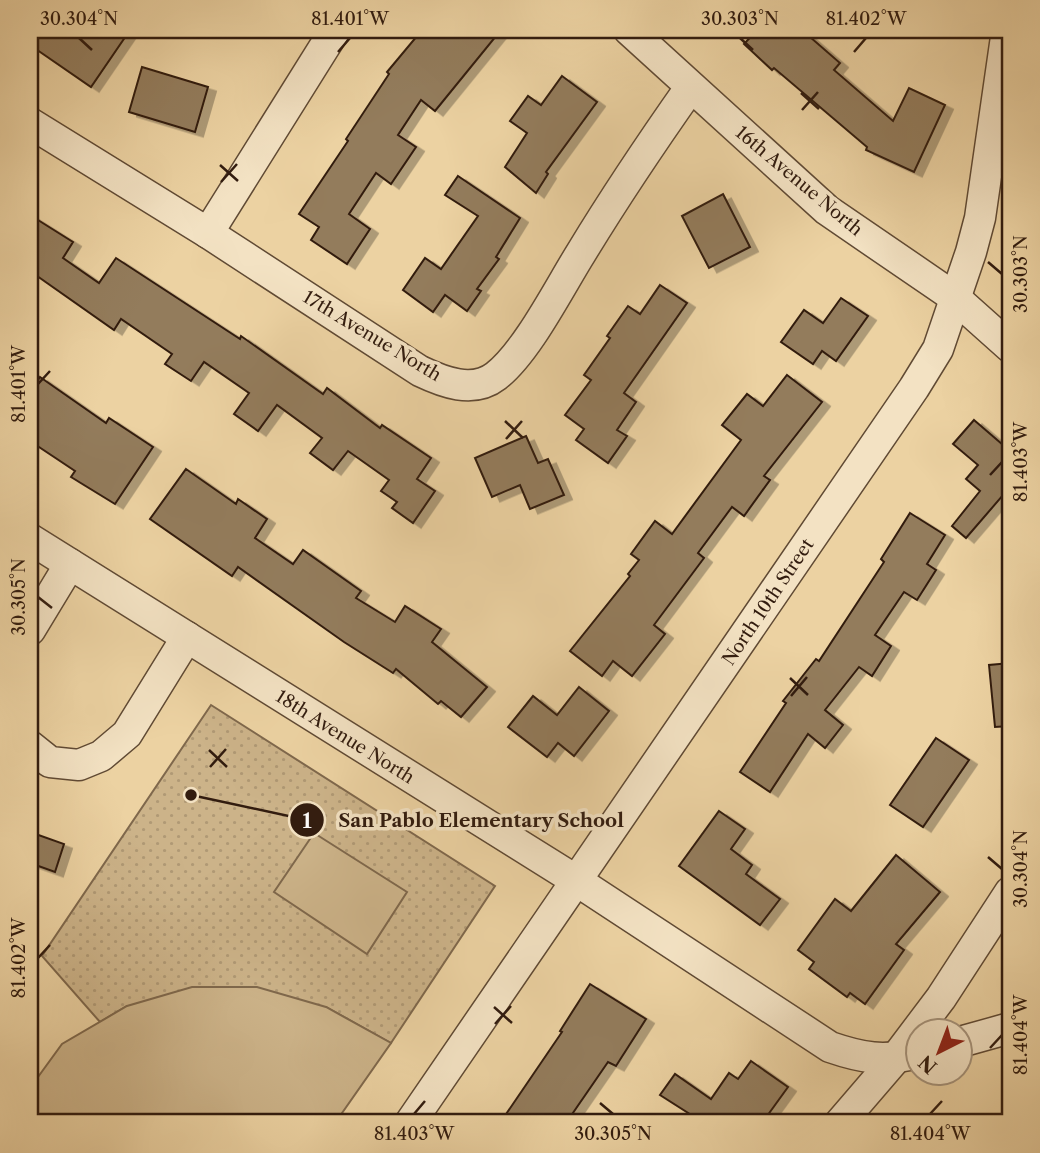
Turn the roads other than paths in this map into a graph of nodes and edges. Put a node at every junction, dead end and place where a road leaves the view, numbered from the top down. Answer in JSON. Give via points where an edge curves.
{"nodes":[{"id":1,"x":335,"y":30,"type":"edge"},
{"id":2,"x":629,"y":30,"type":"edge"},
{"id":3,"x":1007,"y":30,"type":"edge"},
{"id":4,"x":690,"y":88,"type":"junction"},
{"id":5,"x":30,"y":123,"type":"edge"},
{"id":6,"x":208,"y":233,"type":"junction"},
{"id":7,"x":954,"y":297,"type":"junction"},
{"id":8,"x":1010,"y":347,"type":"edge"},
{"id":9,"x":30,"y":539,"type":"edge"},
{"id":10,"x":70,"y":564,"type":"junction"},
{"id":11,"x":30,"y":630,"type":"edge"},
{"id":12,"x":187,"y":637,"type":"junction"},
{"id":13,"x":30,"y":746,"type":"edge"},
{"id":14,"x":577,"y":881,"type":"junction"},
{"id":15,"x":1010,"y":892,"type":"edge"},
{"id":16,"x":930,"y":1016,"type":"edge"},
{"id":17,"x":1010,"y":1028,"type":"edge"},
{"id":18,"x":974,"y":1038,"type":"edge"},
{"id":19,"x":904,"y":1056,"type":"edge"},
{"id":20,"x":904,"y":1058,"type":"edge"},
{"id":21,"x":410,"y":1123,"type":"edge"},
{"id":22,"x":840,"y":1123,"type":"edge"}],
"edges":[{"from":1,"to":6,"type":"street"},
{"from":2,"to":4,"type":"street","name":"16th Avenue North"},
{"from":3,"to":7,"type":"street","name":"North 10th Street","via":[[980,218]]},
{"from":4,"to":6,"type":"street","name":"17th Avenue North","via":[[622,186],[522,348],[495,377],[469,386],[441,381],[421,370]]},
{"from":4,"to":7,"type":"street","name":"16th Avenue North","via":[[827,210]]},
{"from":5,"to":6,"type":"street","name":"17th Avenue North"},
{"from":7,"to":8,"type":"street","name":"16th Avenue North"},
{"from":7,"to":14,"type":"street","name":"North 10th Street","via":[[937,349],[914,388]]},
{"from":9,"to":10,"type":"street","name":"18th Avenue North"},
{"from":10,"to":11,"type":"street"},
{"from":10,"to":12,"type":"street","name":"18th Avenue North"},
{"from":12,"to":13,"type":"street","via":[[127,734],[102,756],[79,765],[50,762]]},
{"from":12,"to":14,"type":"street","name":"18th Avenue North"},
{"from":14,"to":19,"type":"street","name":"18th Avenue North","via":[[830,1047],[859,1057]]},
{"from":14,"to":21,"type":"street","name":"North 10th Street"},
{"from":15,"to":16,"type":"street"},
{"from":17,"to":18,"type":"street"},
{"from":20,"to":22,"type":"street"}]}
